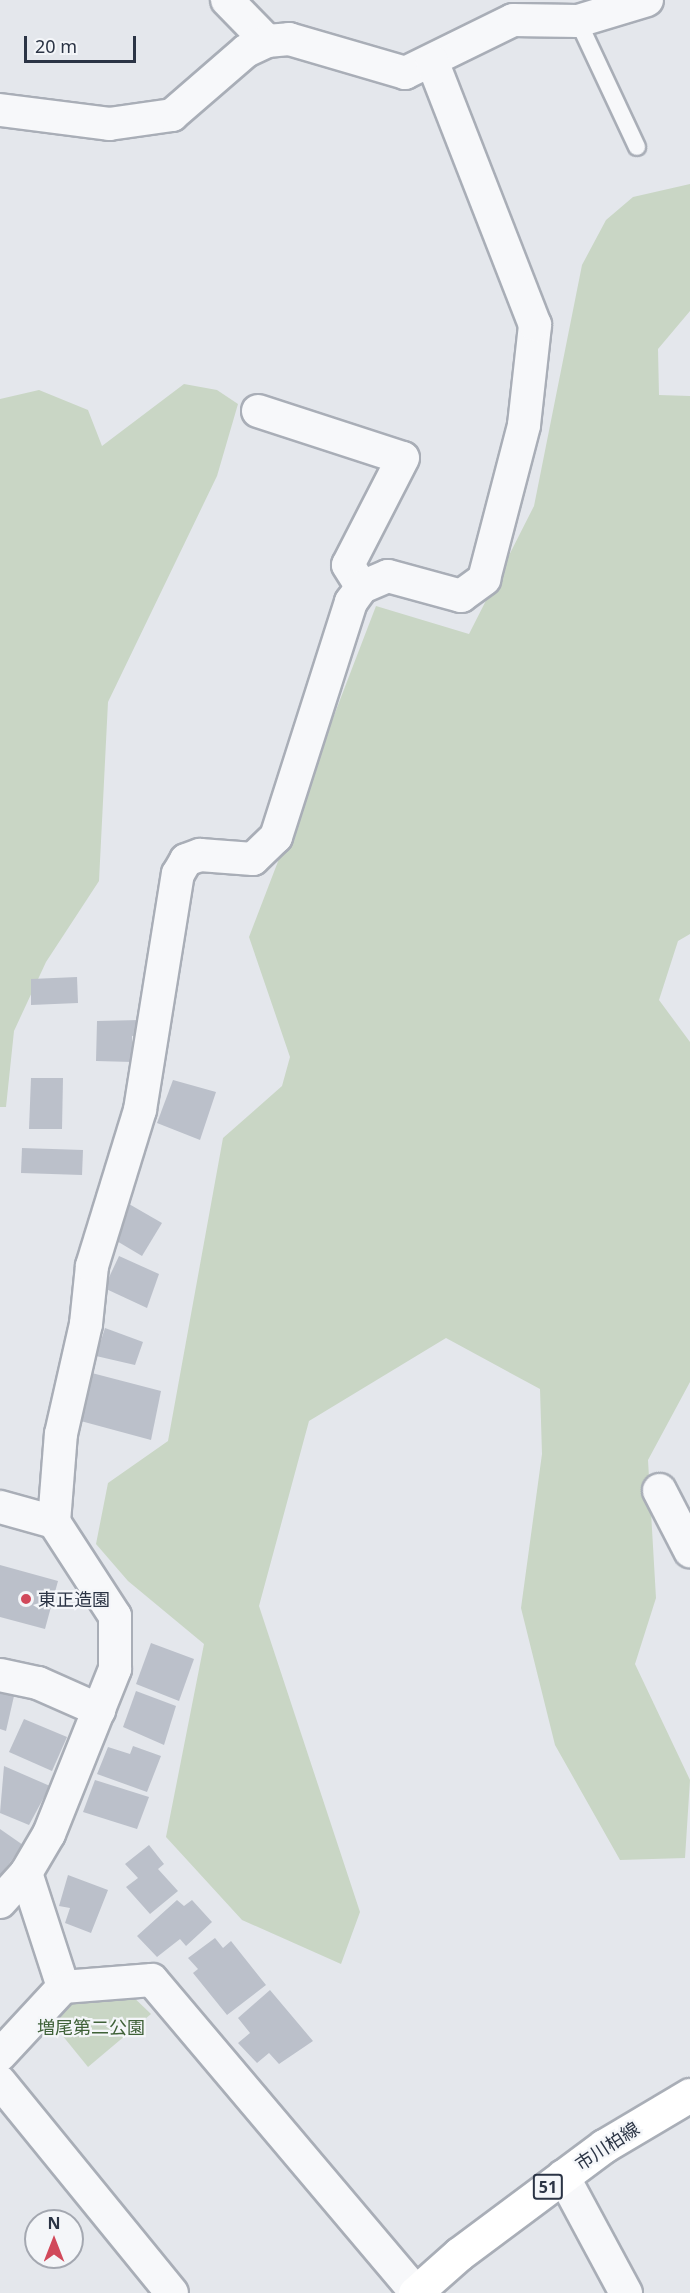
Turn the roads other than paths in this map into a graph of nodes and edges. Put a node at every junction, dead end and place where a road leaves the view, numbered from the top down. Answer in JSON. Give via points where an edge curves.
{"nodes":[{"id":1,"x":228,"y":0,"type":"edge"},
{"id":2,"x":647,"y":0,"type":"edge"},
{"id":3,"x":578,"y":21,"type":"junction"},
{"id":4,"x":267,"y":41,"type":"junction"},
{"id":5,"x":432,"y":61,"type":"junction"},
{"id":6,"x":0,"y":110,"type":"edge"},
{"id":7,"x":637,"y":147,"type":"dead end"},
{"id":8,"x":258,"y":411,"type":"dead end"},
{"id":9,"x":362,"y":587,"type":"junction"},
{"id":10,"x":659,"y":1490,"type":"dead end"},
{"id":11,"x":0,"y":1508,"type":"edge"},
{"id":12,"x":54,"y":1522,"type":"junction"},
{"id":13,"x":690,"y":1550,"type":"edge"},
{"id":14,"x":0,"y":1675,"type":"edge"},
{"id":15,"x":99,"y":1710,"type":"junction"},
{"id":16,"x":26,"y":1873,"type":"junction"},
{"id":17,"x":0,"y":1902,"type":"edge"},
{"id":18,"x":63,"y":1987,"type":"junction"},
{"id":19,"x":0,"y":2055,"type":"edge"},
{"id":20,"x":0,"y":2082,"type":"edge"},
{"id":21,"x":690,"y":2095,"type":"edge"},
{"id":22,"x":563,"y":2176,"type":"junction"},
{"id":23,"x":172,"y":2293,"type":"edge"},
{"id":24,"x":416,"y":2293,"type":"edge"},
{"id":25,"x":626,"y":2293,"type":"edge"}],
"edges":[{"from":1,"to":4,"type":"street"},
{"from":2,"to":3,"type":"street"},
{"from":3,"to":5,"type":"street","via":[[513,20]]},
{"from":3,"to":7,"type":"lane"},
{"from":4,"to":5,"type":"street","via":[[290,39],[405,73]]},
{"from":4,"to":6,"type":"street","via":[[246,51],[172,115],[109,124]]},
{"from":5,"to":9,"type":"street","via":[[536,325],[532,381],[484,579],[461,596],[388,576]]},
{"from":8,"to":9,"type":"street","via":[[403,458],[348,565]]},
{"from":9,"to":12,"type":"street","via":[[351,602],[276,837],[253,859],[200,855],[186,860],[178,874],[140,1110],[92,1266],[86,1324],[61,1434]]},
{"from":10,"to":13,"type":"street"},
{"from":11,"to":12,"type":"street"},
{"from":12,"to":15,"type":"street","via":[[115,1616],[115,1669]]},
{"from":14,"to":15,"type":"street","via":[[38,1683]]},
{"from":15,"to":16,"type":"street","via":[[49,1834]]},
{"from":16,"to":17,"type":"street"},
{"from":16,"to":18,"type":"street"},
{"from":18,"to":19,"type":"street"},
{"from":18,"to":24,"type":"street","via":[[152,1980]]},
{"from":20,"to":23,"type":"street"},
{"from":21,"to":22,"type":"main road","name":"市川柏線","number":"51"},
{"from":22,"to":24,"type":"main road","name":"市川柏線","number":"51"},
{"from":22,"to":25,"type":"street"}]}
